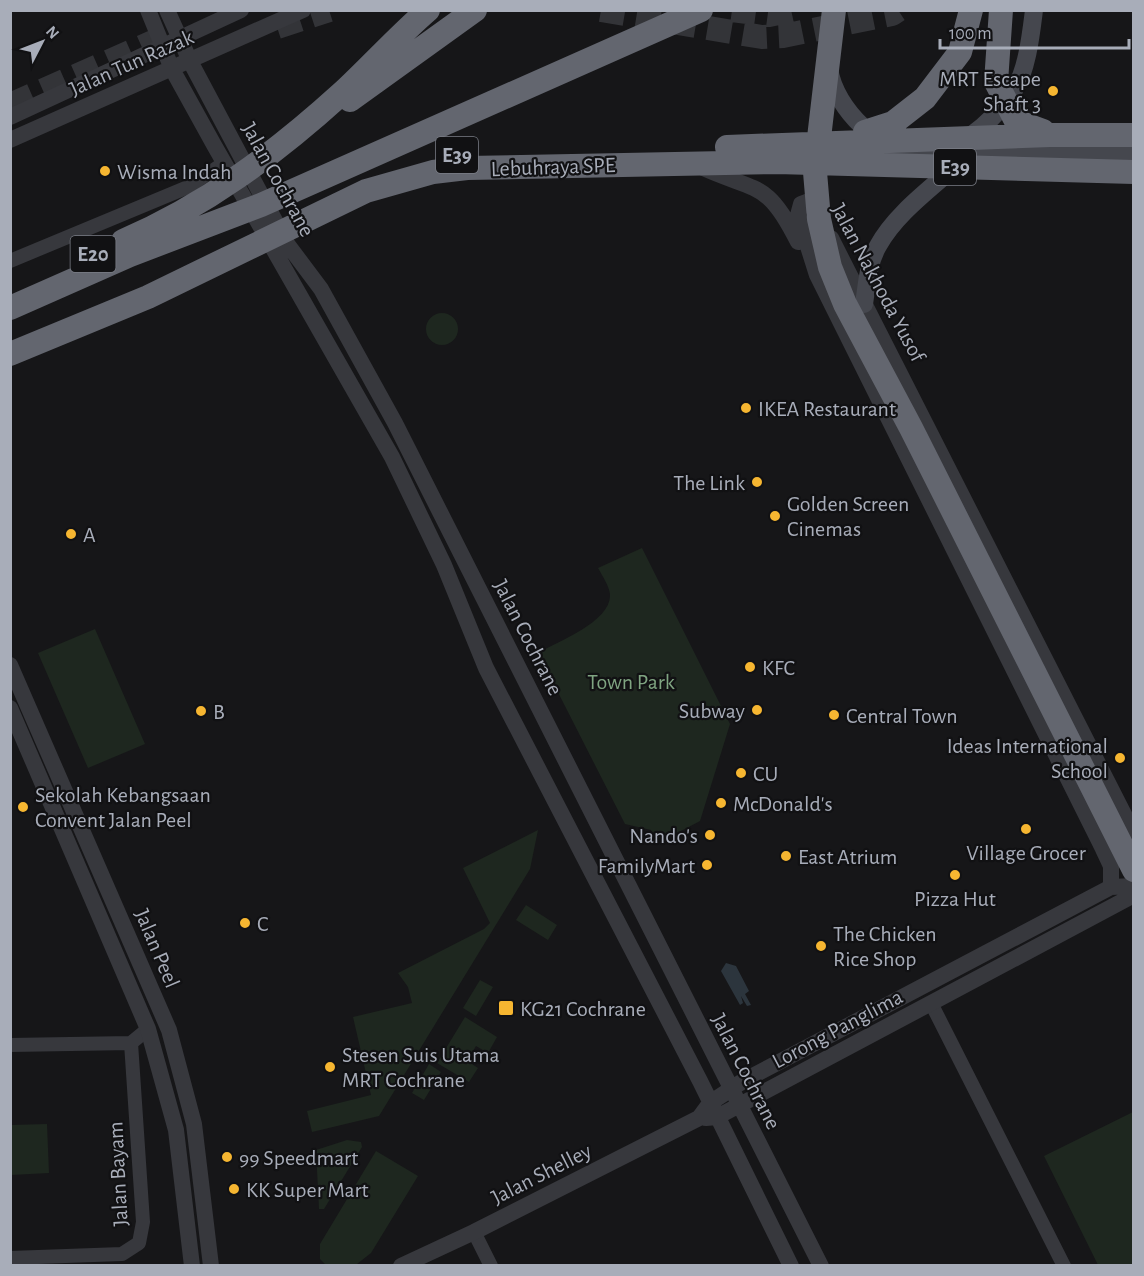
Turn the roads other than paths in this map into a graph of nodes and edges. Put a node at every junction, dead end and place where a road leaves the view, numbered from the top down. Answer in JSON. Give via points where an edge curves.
{"nodes":[{"id":1,"x":148,"y":10,"type":"edge"},
{"id":2,"x":167,"y":10,"type":"edge"},
{"id":3,"x":241,"y":10,"type":"edge"},
{"id":4,"x":303,"y":10,"type":"edge"},
{"id":5,"x":417,"y":10,"type":"edge"},
{"id":6,"x":428,"y":10,"type":"edge"},
{"id":7,"x":475,"y":10,"type":"edge"},
{"id":8,"x":701,"y":10,"type":"edge"},
{"id":9,"x":820,"y":10,"type":"edge"},
{"id":10,"x":834,"y":10,"type":"edge"},
{"id":11,"x":971,"y":10,"type":"edge"},
{"id":12,"x":1001,"y":10,"type":"edge"},
{"id":13,"x":1034,"y":10,"type":"edge"},
{"id":14,"x":401,"y":33,"type":"junction"},
{"id":15,"x":180,"y":39,"type":"junction"},
{"id":16,"x":163,"y":47,"type":"junction"},
{"id":17,"x":190,"y":61,"type":"junction"},
{"id":18,"x":172,"y":69,"type":"junction"},
{"id":19,"x":10,"y":117,"type":"edge"},
{"id":20,"x":1134,"y":136,"type":"edge"},
{"id":21,"x":290,"y":138,"type":"junction"},
{"id":22,"x":10,"y":140,"type":"edge"},
{"id":23,"x":659,"y":151,"type":"junction"},
{"id":24,"x":923,"y":154,"type":"junction"},
{"id":25,"x":969,"y":154,"type":"junction"},
{"id":26,"x":1134,"y":156,"type":"edge"},
{"id":27,"x":684,"y":159,"type":"junction"},
{"id":28,"x":773,"y":160,"type":"junction"},
{"id":29,"x":1134,"y":161,"type":"edge"},
{"id":30,"x":224,"y":163,"type":"junction"},
{"id":31,"x":1134,"y":172,"type":"edge"},
{"id":32,"x":815,"y":175,"type":"junction"},
{"id":33,"x":261,"y":205,"type":"junction"},
{"id":34,"x":10,"y":261,"type":"edge"},
{"id":35,"x":817,"y":274,"type":"junction"},
{"id":36,"x":10,"y":290,"type":"edge"},
{"id":37,"x":864,"y":304,"type":"junction"},
{"id":38,"x":10,"y":308,"type":"edge"},
{"id":39,"x":10,"y":337,"type":"edge"},
{"id":40,"x":10,"y":354,"type":"edge"},
{"id":41,"x":894,"y":359,"type":"junction"},
{"id":42,"x":868,"y":373,"type":"junction"},
{"id":43,"x":10,"y":665,"type":"edge"},
{"id":44,"x":10,"y":708,"type":"edge"},
{"id":45,"x":1134,"y":834,"type":"edge"},
{"id":46,"x":1119,"y":878,"type":"edge"},
{"id":47,"x":1134,"y":886,"type":"edge"},
{"id":48,"x":1134,"y":895,"type":"edge"},
{"id":49,"x":931,"y":1003,"type":"junction"},
{"id":50,"x":148,"y":1029,"type":"junction"},
{"id":51,"x":131,"y":1043,"type":"junction"},
{"id":52,"x":10,"y":1045,"type":"edge"},
{"id":53,"x":731,"y":1089,"type":"junction"},
{"id":54,"x":740,"y":1106,"type":"junction"},
{"id":55,"x":714,"y":1110,"type":"junction"},
{"id":56,"x":699,"y":1118,"type":"joint"},
{"id":57,"x":474,"y":1232,"type":"junction"},
{"id":58,"x":10,"y":1258,"type":"edge"},
{"id":59,"x":192,"y":1266,"type":"edge"},
{"id":60,"x":211,"y":1266,"type":"edge"},
{"id":61,"x":401,"y":1266,"type":"edge"},
{"id":62,"x":491,"y":1266,"type":"edge"},
{"id":63,"x":791,"y":1266,"type":"edge"},
{"id":64,"x":821,"y":1266,"type":"edge"},
{"id":65,"x":1064,"y":1266,"type":"edge"}],
"edges":[{"from":1,"to":16,"type":"street","name":"Jalan Cochrane"},
{"from":2,"to":15,"type":"street","name":"Jalan Cochrane"},
{"from":3,"to":15,"type":"street","name":"Jalan Tun Razak"},
{"from":4,"to":17,"type":"street","name":"Jalan Tun Razak"},
{"from":5,"to":14,"type":"highway"},
{"from":6,"to":14,"type":"highway"},
{"from":7,"to":21,"type":"highway","via":[[323,119]]},
{"from":8,"to":33,"type":"highway"},
{"from":9,"to":32,"type":"highway","via":[[812,88]]},
{"from":10,"to":24,"type":"main road","via":[[826,44],[830,80],[849,113],[875,139]]},
{"from":10,"to":32,"type":"highway"},
{"from":11,"to":28,"type":"highway","via":[[960,52],[925,98],[893,123]]},
{"from":12,"to":20,"type":"highway","via":[[996,82],[1016,121],[1051,134]]},
{"from":13,"to":24,"type":"main road","via":[[1030,43],[1016,89],[977,131],[956,145]]},
{"from":14,"to":21,"type":"highway","via":[[343,92]]},
{"from":15,"to":16,"type":"street","name":"Jalan Tun Razak"},
{"from":15,"to":17,"type":"street","name":"Jalan Cochrane"},
{"from":16,"to":18,"type":"street","name":"Jalan Cochrane"},
{"from":16,"to":19,"type":"street","name":"Jalan Tun Razak"},
{"from":17,"to":18,"type":"street","name":"Jalan Tun Razak"},
{"from":17,"to":53,"type":"street","name":"Jalan Cochrane","via":[[288,245],[321,289],[395,423]]},
{"from":18,"to":22,"type":"street","name":"Jalan Tun Razak"},
{"from":18,"to":30,"type":"street","name":"Jalan Cochrane"},
{"from":20,"to":23,"type":"highway","via":[[840,141]]},
{"from":21,"to":36,"type":"highway","number":"E20","via":[[203,202],[176,217]]},
{"from":23,"to":29,"type":"highway","name":"Lebuhraya SPE","number":"E39"},
{"from":23,"to":39,"type":"highway","name":"Lebuhraya SPE","number":"E39","via":[[467,153],[430,159],[360,181],[140,285]]},
{"from":24,"to":25,"type":"main road"},
{"from":24,"to":28,"type":"highway"},
{"from":25,"to":26,"type":"main road"},
{"from":25,"to":37,"type":"main road","via":[[892,226],[877,246]]},
{"from":27,"to":28,"type":"highway"},
{"from":27,"to":33,"type":"highway","via":[[519,154],[459,159],[400,168],[298,199]]},
{"from":27,"to":35,"type":"street","via":[[761,189],[779,207]]},
{"from":28,"to":31,"type":"highway","name":"Lebuhraya SPE","number":"E39"},
{"from":28,"to":40,"type":"highway","name":"Lebuhraya SPE","number":"E39","via":[[433,172],[366,191],[148,297]]},
{"from":30,"to":34,"type":"street","via":[[188,187]]},
{"from":30,"to":55,"type":"street","name":"Jalan Cochrane","via":[[392,457],[444,565],[486,668]]},
{"from":32,"to":46,"type":"highway","via":[[819,219],[830,267],[845,304],[894,395]]},
{"from":33,"to":38,"type":"highway","number":"E20","via":[[130,255]]},
{"from":35,"to":37,"type":"street","name":"Jalan Nakhoda Yusof","via":[[798,215],[801,204],[809,201],[816,207]]},
{"from":35,"to":42,"type":"street","name":"Jalan Nakhoda Yusof"},
{"from":37,"to":41,"type":"street","name":"Jalan Nakhoda Yusof"},
{"from":41,"to":42,"type":"street","via":[[878,352],[867,359]]},
{"from":41,"to":45,"type":"street","name":"Jalan Nakhoda Yusof"},
{"from":42,"to":46,"type":"street","name":"Jalan Nakhoda Yusof"},
{"from":43,"to":60,"type":"street","name":"Jalan Peel","via":[[169,1030],[194,1124]]},
{"from":44,"to":50,"type":"street","name":"Jalan Peel"},
{"from":46,"to":47,"type":"street"},
{"from":46,"to":53,"type":"street","name":"Lorong Panglima"},
{"from":48,"to":49,"type":"street","name":"Lorong Panglima"},
{"from":49,"to":54,"type":"street","name":"Lorong Panglima"},
{"from":49,"to":65,"type":"street"},
{"from":50,"to":51,"type":"street"},
{"from":50,"to":59,"type":"street","name":"Jalan Peel","via":[[176,1130]]},
{"from":51,"to":52,"type":"street"},
{"from":51,"to":58,"type":"street","name":"Jalan Bayam","via":[[143,1222],[139,1243],[122,1254]]},
{"from":53,"to":54,"type":"street","name":"Jalan Cochrane"},
{"from":53,"to":55,"type":"street","name":"Lorong Panglima"},
{"from":54,"to":55,"type":"street","name":"Lorong Panglima"},
{"from":54,"to":64,"type":"street","name":"Jalan Cochrane"},
{"from":55,"to":56,"type":"street","name":"Lorong Panglima"},
{"from":55,"to":63,"type":"street","name":"Jalan Cochrane"},
{"from":56,"to":57,"type":"street","name":"Jalan Shelley"},
{"from":57,"to":61,"type":"street","name":"Jalan Shelley"},
{"from":57,"to":62,"type":"street"}]}
